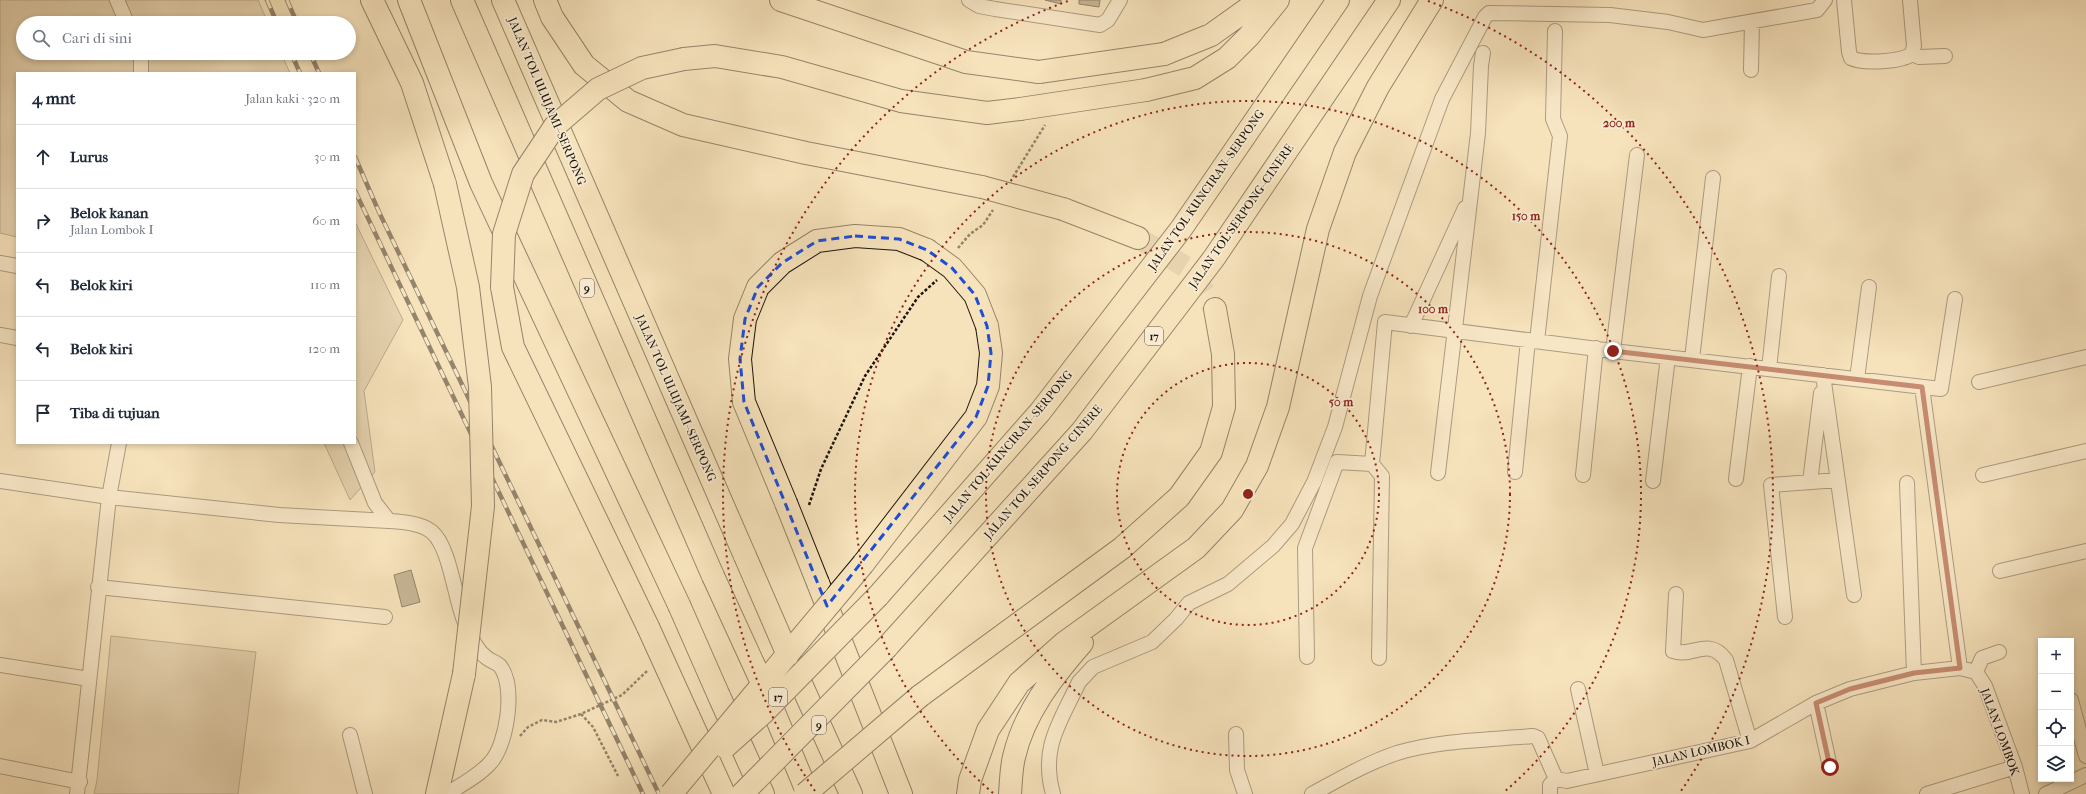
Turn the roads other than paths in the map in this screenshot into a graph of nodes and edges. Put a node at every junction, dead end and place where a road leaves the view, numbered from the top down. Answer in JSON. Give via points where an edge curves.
{"nodes":[{"id":1,"x":117,"y":0,"type":"edge"},
{"id":2,"x":372,"y":0,"type":"edge"},
{"id":3,"x":409,"y":0,"type":"edge"},
{"id":4,"x":462,"y":0,"type":"edge"},
{"id":5,"x":503,"y":0,"type":"edge"},
{"id":6,"x":545,"y":0,"type":"edge"},
{"id":7,"x":781,"y":0,"type":"edge"},
{"id":8,"x":969,"y":0,"type":"edge"},
{"id":9,"x":1120,"y":0,"type":"edge"},
{"id":10,"x":1260,"y":0,"type":"edge"},
{"id":11,"x":1278,"y":0,"type":"edge"},
{"id":12,"x":1338,"y":0,"type":"edge"},
{"id":13,"x":1389,"y":0,"type":"edge"},
{"id":14,"x":1432,"y":0,"type":"edge"},
{"id":15,"x":1825,"y":0,"type":"edge"},
{"id":16,"x":1844,"y":0,"type":"edge"},
{"id":17,"x":1910,"y":0,"type":"edge"},
{"id":18,"x":124,"y":16,"type":"edge"},
{"id":19,"x":1752,"y":22,"type":"junction"},
{"id":20,"x":1555,"y":31,"type":"dead end"},
{"id":21,"x":1483,"y":53,"type":"dead end"},
{"id":22,"x":1912,"y":54,"type":"junction"},
{"id":23,"x":1945,"y":56,"type":"dead end"},
{"id":24,"x":141,"y":60,"type":"edge"},
{"id":25,"x":1750,"y":70,"type":"dead end"},
{"id":26,"x":141,"y":72,"type":"edge"},
{"id":27,"x":1637,"y":155,"type":"dead end"},
{"id":28,"x":1713,"y":178,"type":"dead end"},
{"id":29,"x":1471,"y":197,"type":"junction"},
{"id":30,"x":1138,"y":238,"type":"tunnel mouth"},
{"id":31,"x":0,"y":263,"type":"edge"},
{"id":32,"x":16,"y":266,"type":"edge"},
{"id":33,"x":1779,"y":276,"type":"dead end"},
{"id":34,"x":1869,"y":287,"type":"dead end"},
{"id":35,"x":1955,"y":299,"type":"dead end"},
{"id":36,"x":1215,"y":309,"type":"tunnel mouth"},
{"id":37,"x":1411,"y":326,"type":"junction"},
{"id":38,"x":1455,"y":331,"type":"junction"},
{"id":39,"x":0,"y":335,"type":"edge"},
{"id":40,"x":16,"y":338,"type":"edge"},
{"id":41,"x":1533,"y":340,"type":"junction"},
{"id":42,"x":1596,"y":348,"type":"junction"},
{"id":43,"x":1613,"y":351,"type":"junction"},
{"id":44,"x":1668,"y":357,"type":"junction"},
{"id":45,"x":2086,"y":357,"type":"edge"},
{"id":46,"x":1692,"y":359,"type":"junction"},
{"id":47,"x":1750,"y":366,"type":"junction"},
{"id":48,"x":1769,"y":369,"type":"junction"},
{"id":49,"x":1824,"y":375,"type":"junction"},
{"id":50,"x":1857,"y":379,"type":"junction"},
{"id":51,"x":1979,"y":382,"type":"dead end"},
{"id":52,"x":1922,"y":387,"type":"junction"},
{"id":53,"x":119,"y":444,"type":"edge"},
{"id":54,"x":351,"y":444,"type":"edge"},
{"id":55,"x":2086,"y":451,"type":"edge"},
{"id":56,"x":1372,"y":464,"type":"junction"},
{"id":57,"x":1514,"y":472,"type":"dead end"},
{"id":58,"x":1438,"y":473,"type":"dead end"},
{"id":59,"x":1983,"y":475,"type":"dead end"},
{"id":60,"x":1583,"y":476,"type":"dead end"},
{"id":61,"x":1736,"y":478,"type":"dead end"},
{"id":62,"x":1653,"y":480,"type":"dead end"},
{"id":63,"x":1838,"y":480,"type":"junction"},
{"id":64,"x":0,"y":481,"type":"edge"},
{"id":65,"x":1810,"y":482,"type":"junction"},
{"id":66,"x":1907,"y":483,"type":"dead end"},
{"id":67,"x":109,"y":497,"type":"junction"},
{"id":68,"x":389,"y":521,"type":"junction"},
{"id":69,"x":2086,"y":551,"type":"edge"},
{"id":70,"x":2000,"y":571,"type":"dead end"},
{"id":71,"x":98,"y":587,"type":"junction"},
{"id":72,"x":1676,"y":594,"type":"dead end"},
{"id":73,"x":1854,"y":595,"type":"dead end"},
{"id":74,"x":1109,"y":612,"type":"junction"},
{"id":75,"x":385,"y":617,"type":"dead end"},
{"id":76,"x":1786,"y":617,"type":"dead end"},
{"id":77,"x":1999,"y":652,"type":"dead end"},
{"id":78,"x":1307,"y":657,"type":"dead end"},
{"id":79,"x":1379,"y":658,"type":"dead end"},
{"id":80,"x":0,"y":665,"type":"edge"},
{"id":81,"x":1960,"y":668,"type":"junction"},
{"id":82,"x":1976,"y":672,"type":"junction"},
{"id":83,"x":1914,"y":673,"type":"junction"},
{"id":84,"x":89,"y":679,"type":"junction"},
{"id":85,"x":1578,"y":689,"type":"dead end"},
{"id":86,"x":1816,"y":703,"type":"junction"},
{"id":87,"x":2074,"y":710,"type":"edge"},
{"id":88,"x":1236,"y":734,"type":"dead end"},
{"id":89,"x":350,"y":735,"type":"dead end"},
{"id":90,"x":1750,"y":741,"type":"junction"},
{"id":91,"x":2086,"y":756,"type":"edge"},
{"id":92,"x":0,"y":766,"type":"edge"},
{"id":93,"x":1830,"y":767,"type":"dead end"},
{"id":94,"x":2015,"y":767,"type":"junction"},
{"id":95,"x":1597,"y":774,"type":"junction"},
{"id":96,"x":2086,"y":775,"type":"edge"},
{"id":97,"x":1556,"y":779,"type":"junction"},
{"id":98,"x":79,"y":788,"type":"edge"},
{"id":99,"x":365,"y":794,"type":"edge"},
{"id":100,"x":437,"y":794,"type":"edge"},
{"id":101,"x":447,"y":794,"type":"edge"},
{"id":102,"x":673,"y":794,"type":"edge"},
{"id":103,"x":724,"y":794,"type":"edge"},
{"id":104,"x":742,"y":794,"type":"edge"},
{"id":105,"x":763,"y":794,"type":"edge"},
{"id":106,"x":807,"y":794,"type":"edge"},
{"id":107,"x":851,"y":794,"type":"edge"},
{"id":108,"x":901,"y":794,"type":"edge"},
{"id":109,"x":968,"y":794,"type":"edge"},
{"id":110,"x":1010,"y":794,"type":"edge"},
{"id":111,"x":1053,"y":794,"type":"edge"},
{"id":112,"x":1245,"y":794,"type":"edge"},
{"id":113,"x":1312,"y":794,"type":"edge"},
{"id":114,"x":1550,"y":794,"type":"edge"},
{"id":115,"x":1926,"y":794,"type":"edge"},
{"id":116,"x":2022,"y":794,"type":"edge"},
{"id":117,"x":2046,"y":794,"type":"edge"}],
"edges":[{"from":1,"to":18,"type":"street"},
{"from":2,"to":100,"type":"highway","bridge":true,"via":[[412,83],[445,184],[468,287],[480,387],[483,506],[464,674]]},
{"from":3,"to":105,"type":"highway","bridge":true,"via":[[481,183],[679,605]]},
{"from":4,"to":106,"type":"highway","number":"9","bridge":true,"via":[[763,685]]},
{"from":5,"to":107,"type":"highway","name":"JALAN TOL ULUJAMI–SERPONG","number":"9","bridge":true,"via":[[788,656]]},
{"from":6,"to":30,"type":"highway","bridge":true,"via":[[552,17],[584,65],[628,101],[683,125],[806,153],[982,187],[1063,209]]},
{"from":7,"to":10,"type":"highway","bridge":true,"via":[[966,62],[1039,72],[1164,54],[1211,35]]},
{"from":8,"to":9,"type":"street","via":[[979,6],[1100,25],[1108,20]]},
{"from":11,"to":103,"type":"highway","bridge":true,"via":[[1227,58],[1195,78],[1146,90],[987,113],[901,101],[782,66],[715,56],[684,58],[642,68],[598,89],[555,126],[523,174],[504,234],[502,287],[513,347],[648,627]]},
{"from":12,"to":102,"type":"highway","name":"JALAN TOL KUNCIRAN–SERPONG","number":"17","bridge":true,"via":[[1181,229],[1040,412],[878,596],[763,713]]},
{"from":13,"to":104,"type":"highway","name":"JALAN TOL SERPONG–CINERE","number":"17","bridge":true,"via":[[1214,258],[1082,431],[887,647]]},
{"from":14,"to":74,"type":"highway","via":[[1378,86],[1345,152],[1318,229],[1278,407],[1257,466],[1232,510],[1196,548]]},
{"from":15,"to":19,"type":"street","via":[[1817,10]]},
{"from":16,"to":22,"type":"street","via":[[1851,58],[1858,62],[1890,60],[1906,58]]},
{"from":17,"to":22,"type":"street","via":[[1914,46]]},
{"from":19,"to":25,"type":"street"},
{"from":19,"to":111,"type":"street","via":[[1703,30],[1668,22],[1610,15],[1489,13],[1442,99],[1370,296],[1335,427],[1314,482],[1292,524],[1274,546],[1228,584],[1189,603],[1176,620],[1152,642],[1093,668],[1085,675],[1079,682],[1056,730],[1049,751],[1048,767]]},
{"from":20,"to":41,"type":"street","via":[[1553,119],[1560,136]]},
{"from":21,"to":29,"type":"street"},
{"from":22,"to":23,"type":"street","via":[[1919,57]]},
{"from":24,"to":26,"type":"street"},
{"from":27,"to":43,"type":"street"},
{"from":28,"to":46,"type":"street"},
{"from":29,"to":37,"type":"street"},
{"from":29,"to":38,"type":"street"},
{"from":31,"to":32,"type":"street"},
{"from":33,"to":48,"type":"street"},
{"from":34,"to":50,"type":"street"},
{"from":35,"to":52,"type":"street","via":[[1941,389]]},
{"from":36,"to":106,"type":"highway","bridge":true,"via":[[1223,354],[1224,408],[1211,452],[1179,497],[1122,548],[920,696]]},
{"from":37,"to":38,"type":"street"},
{"from":37,"to":56,"type":"street","via":[[1385,322]]},
{"from":38,"to":41,"type":"street"},
{"from":38,"to":58,"type":"street"},
{"from":39,"to":40,"type":"street"},
{"from":41,"to":42,"type":"street"},
{"from":41,"to":57,"type":"street"},
{"from":42,"to":43,"type":"street"},
{"from":42,"to":60,"type":"street"},
{"from":43,"to":44,"type":"street"},
{"from":44,"to":46,"type":"street"},
{"from":44,"to":62,"type":"street"},
{"from":45,"to":51,"type":"street"},
{"from":46,"to":47,"type":"street"},
{"from":47,"to":48,"type":"street"},
{"from":47,"to":61,"type":"street"},
{"from":48,"to":49,"type":"street"},
{"from":49,"to":50,"type":"street"},
{"from":49,"to":63,"type":"street"},
{"from":49,"to":65,"type":"street"},
{"from":50,"to":52,"type":"street"},
{"from":52,"to":81,"type":"street"},
{"from":53,"to":67,"type":"street"},
{"from":54,"to":68,"type":"street","via":[[376,503]]},
{"from":55,"to":59,"type":"street"},
{"from":56,"to":78,"type":"street","via":[[1337,462],[1305,548]]},
{"from":56,"to":79,"type":"street","via":[[1382,476]]},
{"from":63,"to":65,"type":"street"},
{"from":63,"to":73,"type":"street"},
{"from":64,"to":67,"type":"street"},
{"from":65,"to":76,"type":"street","via":[[1771,485]]},
{"from":66,"to":83,"type":"street"},
{"from":67,"to":68,"type":"street","via":[[279,515]]},
{"from":67,"to":71,"type":"street"},
{"from":68,"to":101,"type":"street","via":[[412,523],[432,532],[442,544],[459,609],[474,644],[500,666],[506,682],[509,709],[502,742],[492,762]]},
{"from":69,"to":70,"type":"street"},
{"from":71,"to":75,"type":"street"},
{"from":71,"to":84,"type":"street"},
{"from":72,"to":90,"type":"street","via":[[1673,651],[1710,648],[1722,654]]},
{"from":74,"to":109,"type":"highway","via":[[1064,643],[1019,683],[988,730],[970,780]]},
{"from":74,"to":110,"type":"highway","via":[[1058,670],[1030,714],[1014,758]]},
{"from":77,"to":82,"type":"street","via":[[1982,658]]},
{"from":80,"to":84,"type":"street"},
{"from":81,"to":82,"type":"street","name":"JALAN LOMBOK I"},
{"from":81,"to":83,"type":"street","name":"JALAN LOMBOK I"},
{"from":82,"to":94,"type":"street","name":"JALAN LOMBOK","via":[[1985,686]]},
{"from":83,"to":86,"type":"street","name":"JALAN LOMBOK I","via":[[1850,689]]},
{"from":84,"to":98,"type":"street"},
{"from":85,"to":95,"type":"street"},
{"from":86,"to":90,"type":"street","name":"JALAN LOMBOK I"},
{"from":86,"to":93,"type":"street"},
{"from":87,"to":91,"type":"street"},
{"from":88,"to":112,"type":"street","via":[[1237,770]]},
{"from":89,"to":99,"type":"street"},
{"from":90,"to":95,"type":"street","name":"JALAN LOMBOK I"},
{"from":92,"to":98,"type":"street"},
{"from":94,"to":115,"type":"street"},
{"from":94,"to":116,"type":"street","name":"JALAN LOMBOK"},
{"from":95,"to":97,"type":"street","name":"JALAN LOMBOK I","via":[[1567,781]]},
{"from":96,"to":117,"type":"street"},
{"from":97,"to":113,"type":"street","via":[[1538,738],[1533,736],[1430,746],[1398,753],[1370,763]]},
{"from":97,"to":114,"type":"street","via":[[1550,785]]},
{"from":102,"to":108,"type":"highway","bridge":true,"via":[[863,564],[976,417],[988,386],[991,354],[987,326],[974,295],[952,268],[927,250],[899,239],[855,236],[817,241],[782,263],[758,287],[745,318],[740,359],[744,402],[818,582]]}]}
